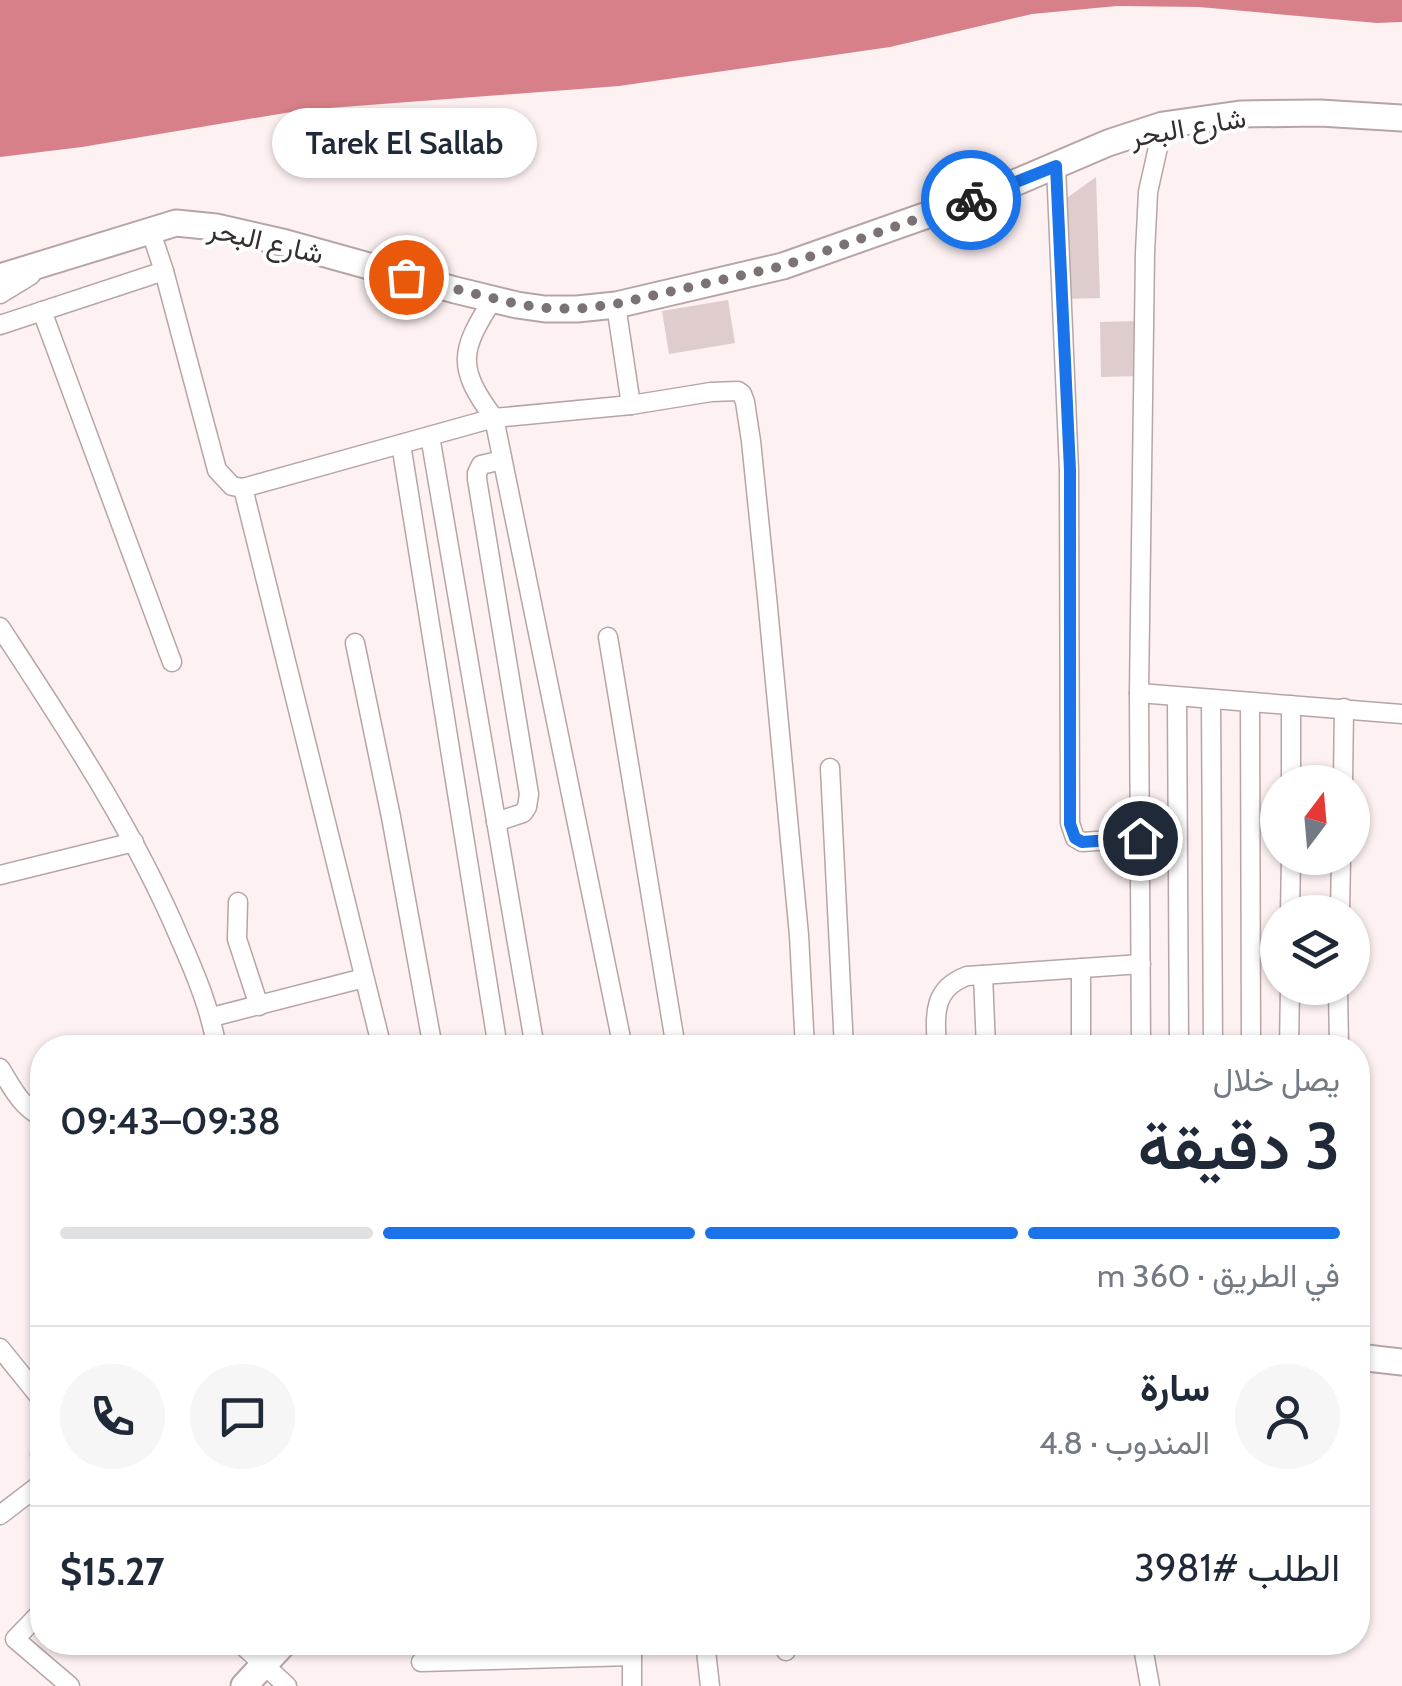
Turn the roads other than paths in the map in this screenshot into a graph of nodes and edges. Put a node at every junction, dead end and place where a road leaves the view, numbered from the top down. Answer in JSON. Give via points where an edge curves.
{"nodes":[{"id":1,"x":1402,"y":118,"type":"edge"},
{"id":2,"x":1163,"y":125,"type":"junction"},
{"id":3,"x":1056,"y":166,"type":"junction"},
{"id":4,"x":150,"y":229,"type":"junction"},
{"id":5,"x":57,"y":260,"type":"junction"},
{"id":6,"x":164,"y":271,"type":"junction"},
{"id":7,"x":0,"y":277,"type":"edge"},
{"id":8,"x":0,"y":294,"type":"edge"},
{"id":9,"x":493,"y":299,"type":"junction"},
{"id":10,"x":616,"y":304,"type":"junction"},
{"id":11,"x":42,"y":311,"type":"junction"},
{"id":12,"x":0,"y":324,"type":"edge"},
{"id":13,"x":631,"y":405,"type":"junction"},
{"id":14,"x":494,"y":418,"type":"junction"},
{"id":15,"x":430,"y":436,"type":"junction"},
{"id":16,"x":400,"y":444,"type":"junction"},
{"id":17,"x":502,"y":460,"type":"junction"},
{"id":18,"x":243,"y":488,"type":"junction"},
{"id":19,"x":0,"y":627,"type":"edge"},
{"id":20,"x":608,"y":638,"type":"dead end"},
{"id":21,"x":355,"y":643,"type":"dead end"},
{"id":22,"x":172,"y":662,"type":"dead end"},
{"id":23,"x":1139,"y":693,"type":"junction"},
{"id":24,"x":1177,"y":696,"type":"junction"},
{"id":25,"x":1212,"y":699,"type":"junction"},
{"id":26,"x":1250,"y":702,"type":"junction"},
{"id":27,"x":1291,"y":705,"type":"junction"},
{"id":28,"x":1344,"y":708,"type":"junction"},
{"id":29,"x":1402,"y":714,"type":"edge"},
{"id":30,"x":1291,"y":765,"type":"edge"},
{"id":31,"x":1342,"y":765,"type":"edge"},
{"id":32,"x":830,"y":768,"type":"dead end"},
{"id":33,"x":496,"y":822,"type":"junction"},
{"id":34,"x":1140,"y":838,"type":"junction"},
{"id":35,"x":134,"y":842,"type":"junction"},
{"id":36,"x":0,"y":876,"type":"edge"},
{"id":37,"x":238,"y":902,"type":"dead end"},
{"id":38,"x":1141,"y":964,"type":"junction"},
{"id":39,"x":1081,"y":968,"type":"junction"},
{"id":40,"x":983,"y":975,"type":"junction"},
{"id":41,"x":364,"y":978,"type":"junction"},
{"id":42,"x":1290,"y":1005,"type":"edge"},
{"id":43,"x":1338,"y":1005,"type":"edge"},
{"id":44,"x":259,"y":1006,"type":"junction"},
{"id":45,"x":212,"y":1017,"type":"junction"},
{"id":46,"x":215,"y":1035,"type":"edge"},
{"id":47,"x":379,"y":1035,"type":"edge"},
{"id":48,"x":430,"y":1035,"type":"edge"},
{"id":49,"x":496,"y":1035,"type":"edge"},
{"id":50,"x":533,"y":1035,"type":"edge"},
{"id":51,"x":620,"y":1035,"type":"edge"},
{"id":52,"x":674,"y":1035,"type":"edge"},
{"id":53,"x":804,"y":1035,"type":"edge"},
{"id":54,"x":843,"y":1035,"type":"edge"},
{"id":55,"x":936,"y":1035,"type":"edge"},
{"id":56,"x":985,"y":1035,"type":"edge"},
{"id":57,"x":1081,"y":1035,"type":"edge"},
{"id":58,"x":1142,"y":1035,"type":"edge"},
{"id":59,"x":1178,"y":1035,"type":"edge"},
{"id":60,"x":1213,"y":1035,"type":"edge"},
{"id":61,"x":1250,"y":1035,"type":"edge"},
{"id":62,"x":1289,"y":1035,"type":"edge"},
{"id":63,"x":1338,"y":1035,"type":"edge"},
{"id":64,"x":0,"y":1068,"type":"edge"},
{"id":65,"x":30,"y":1111,"type":"edge"},
{"id":66,"x":0,"y":1348,"type":"edge"},
{"id":67,"x":1370,"y":1358,"type":"edge"},
{"id":68,"x":1402,"y":1362,"type":"edge"},
{"id":69,"x":30,"y":1385,"type":"edge"},
{"id":70,"x":30,"y":1492,"type":"edge"},
{"id":71,"x":0,"y":1515,"type":"edge"},
{"id":72,"x":30,"y":1624,"type":"edge"},
{"id":73,"x":0,"y":1626,"type":"edge"},
{"id":74,"x":16,"y":1639,"type":"junction"},
{"id":75,"x":30,"y":1651,"type":"edge"},
{"id":76,"x":34,"y":1655,"type":"edge"},
{"id":77,"x":254,"y":1655,"type":"edge"},
{"id":78,"x":272,"y":1655,"type":"edge"},
{"id":79,"x":535,"y":1655,"type":"edge"},
{"id":80,"x":632,"y":1655,"type":"edge"},
{"id":81,"x":706,"y":1655,"type":"edge"},
{"id":82,"x":1144,"y":1655,"type":"edge"},
{"id":83,"x":421,"y":1662,"type":"dead end"},
{"id":84,"x":264,"y":1664,"type":"junction"},
{"id":85,"x":70,"y":1686,"type":"edge"},
{"id":86,"x":244,"y":1686,"type":"edge"},
{"id":87,"x":287,"y":1686,"type":"edge"},
{"id":88,"x":632,"y":1686,"type":"edge"},
{"id":89,"x":710,"y":1686,"type":"edge"},
{"id":90,"x":1150,"y":1686,"type":"edge"}],
"edges":[{"from":1,"to":2,"type":"street","name":"شارع البحر","via":[[1240,114]]},
{"from":2,"to":3,"type":"street","name":"شارع البحر"},
{"from":2,"to":23,"type":"street","via":[[1146,221]]},
{"from":3,"to":10,"type":"street","name":"شارع البحر","via":[[783,266]]},
{"from":3,"to":34,"type":"street","via":[[1070,470],[1070,824],[1082,842]]},
{"from":4,"to":5,"type":"street","name":"شارع البحر"},
{"from":4,"to":6,"type":"street"},
{"from":4,"to":9,"type":"street","name":"شارع البحر","via":[[176,222],[216,228]]},
{"from":5,"to":7,"type":"street","name":"شارع البحر"},
{"from":5,"to":8,"type":"street"},
{"from":6,"to":11,"type":"street"},
{"from":6,"to":18,"type":"street","via":[[217,470]]},
{"from":9,"to":10,"type":"street","name":"شارع البحر","via":[[545,308]]},
{"from":9,"to":14,"type":"street","via":[[466,360],[468,377]]},
{"from":10,"to":13,"type":"street"},
{"from":11,"to":12,"type":"street"},
{"from":11,"to":22,"type":"street"},
{"from":13,"to":14,"type":"street"},
{"from":13,"to":53,"type":"street","via":[[726,390],[738,391],[746,402]]},
{"from":14,"to":15,"type":"street"},
{"from":14,"to":17,"type":"street"},
{"from":15,"to":16,"type":"street"},
{"from":15,"to":33,"type":"street"},
{"from":16,"to":18,"type":"street"},
{"from":16,"to":49,"type":"street"},
{"from":17,"to":33,"type":"street","via":[[477,473],[529,801],[523,813]]},
{"from":17,"to":51,"type":"street"},
{"from":18,"to":41,"type":"street"},
{"from":19,"to":35,"type":"street"},
{"from":20,"to":52,"type":"street"},
{"from":21,"to":48,"type":"street"},
{"from":23,"to":24,"type":"street"},
{"from":23,"to":34,"type":"street"},
{"from":24,"to":25,"type":"street"},
{"from":24,"to":59,"type":"street"},
{"from":25,"to":26,"type":"street"},
{"from":25,"to":60,"type":"street"},
{"from":26,"to":27,"type":"street"},
{"from":26,"to":61,"type":"street"},
{"from":27,"to":28,"type":"street"},
{"from":27,"to":30,"type":"street"},
{"from":28,"to":29,"type":"street"},
{"from":28,"to":31,"type":"street"},
{"from":32,"to":54,"type":"street"},
{"from":33,"to":50,"type":"street"},
{"from":34,"to":38,"type":"street"},
{"from":35,"to":36,"type":"street"},
{"from":35,"to":45,"type":"street"},
{"from":37,"to":44,"type":"street","via":[[237,939]]},
{"from":38,"to":39,"type":"street"},
{"from":38,"to":58,"type":"street"},
{"from":39,"to":40,"type":"street"},
{"from":39,"to":57,"type":"street"},
{"from":40,"to":55,"type":"street","via":[[966,976],[943,991]]},
{"from":40,"to":56,"type":"street"},
{"from":41,"to":44,"type":"street"},
{"from":41,"to":47,"type":"street"},
{"from":42,"to":62,"type":"street"},
{"from":43,"to":63,"type":"street"},
{"from":44,"to":45,"type":"street"},
{"from":45,"to":46,"type":"street"},
{"from":64,"to":65,"type":"street"},
{"from":66,"to":69,"type":"street"},
{"from":67,"to":68,"type":"street"},
{"from":70,"to":71,"type":"street"},
{"from":72,"to":74,"type":"street"},
{"from":73,"to":74,"type":"street"},
{"from":74,"to":75,"type":"street"},
{"from":76,"to":85,"type":"street"},
{"from":77,"to":84,"type":"street"},
{"from":78,"to":84,"type":"street"},
{"from":79,"to":83,"type":"street"},
{"from":80,"to":88,"type":"street"},
{"from":81,"to":89,"type":"street"},
{"from":82,"to":90,"type":"street"},
{"from":84,"to":86,"type":"street"},
{"from":84,"to":87,"type":"street"}]}
